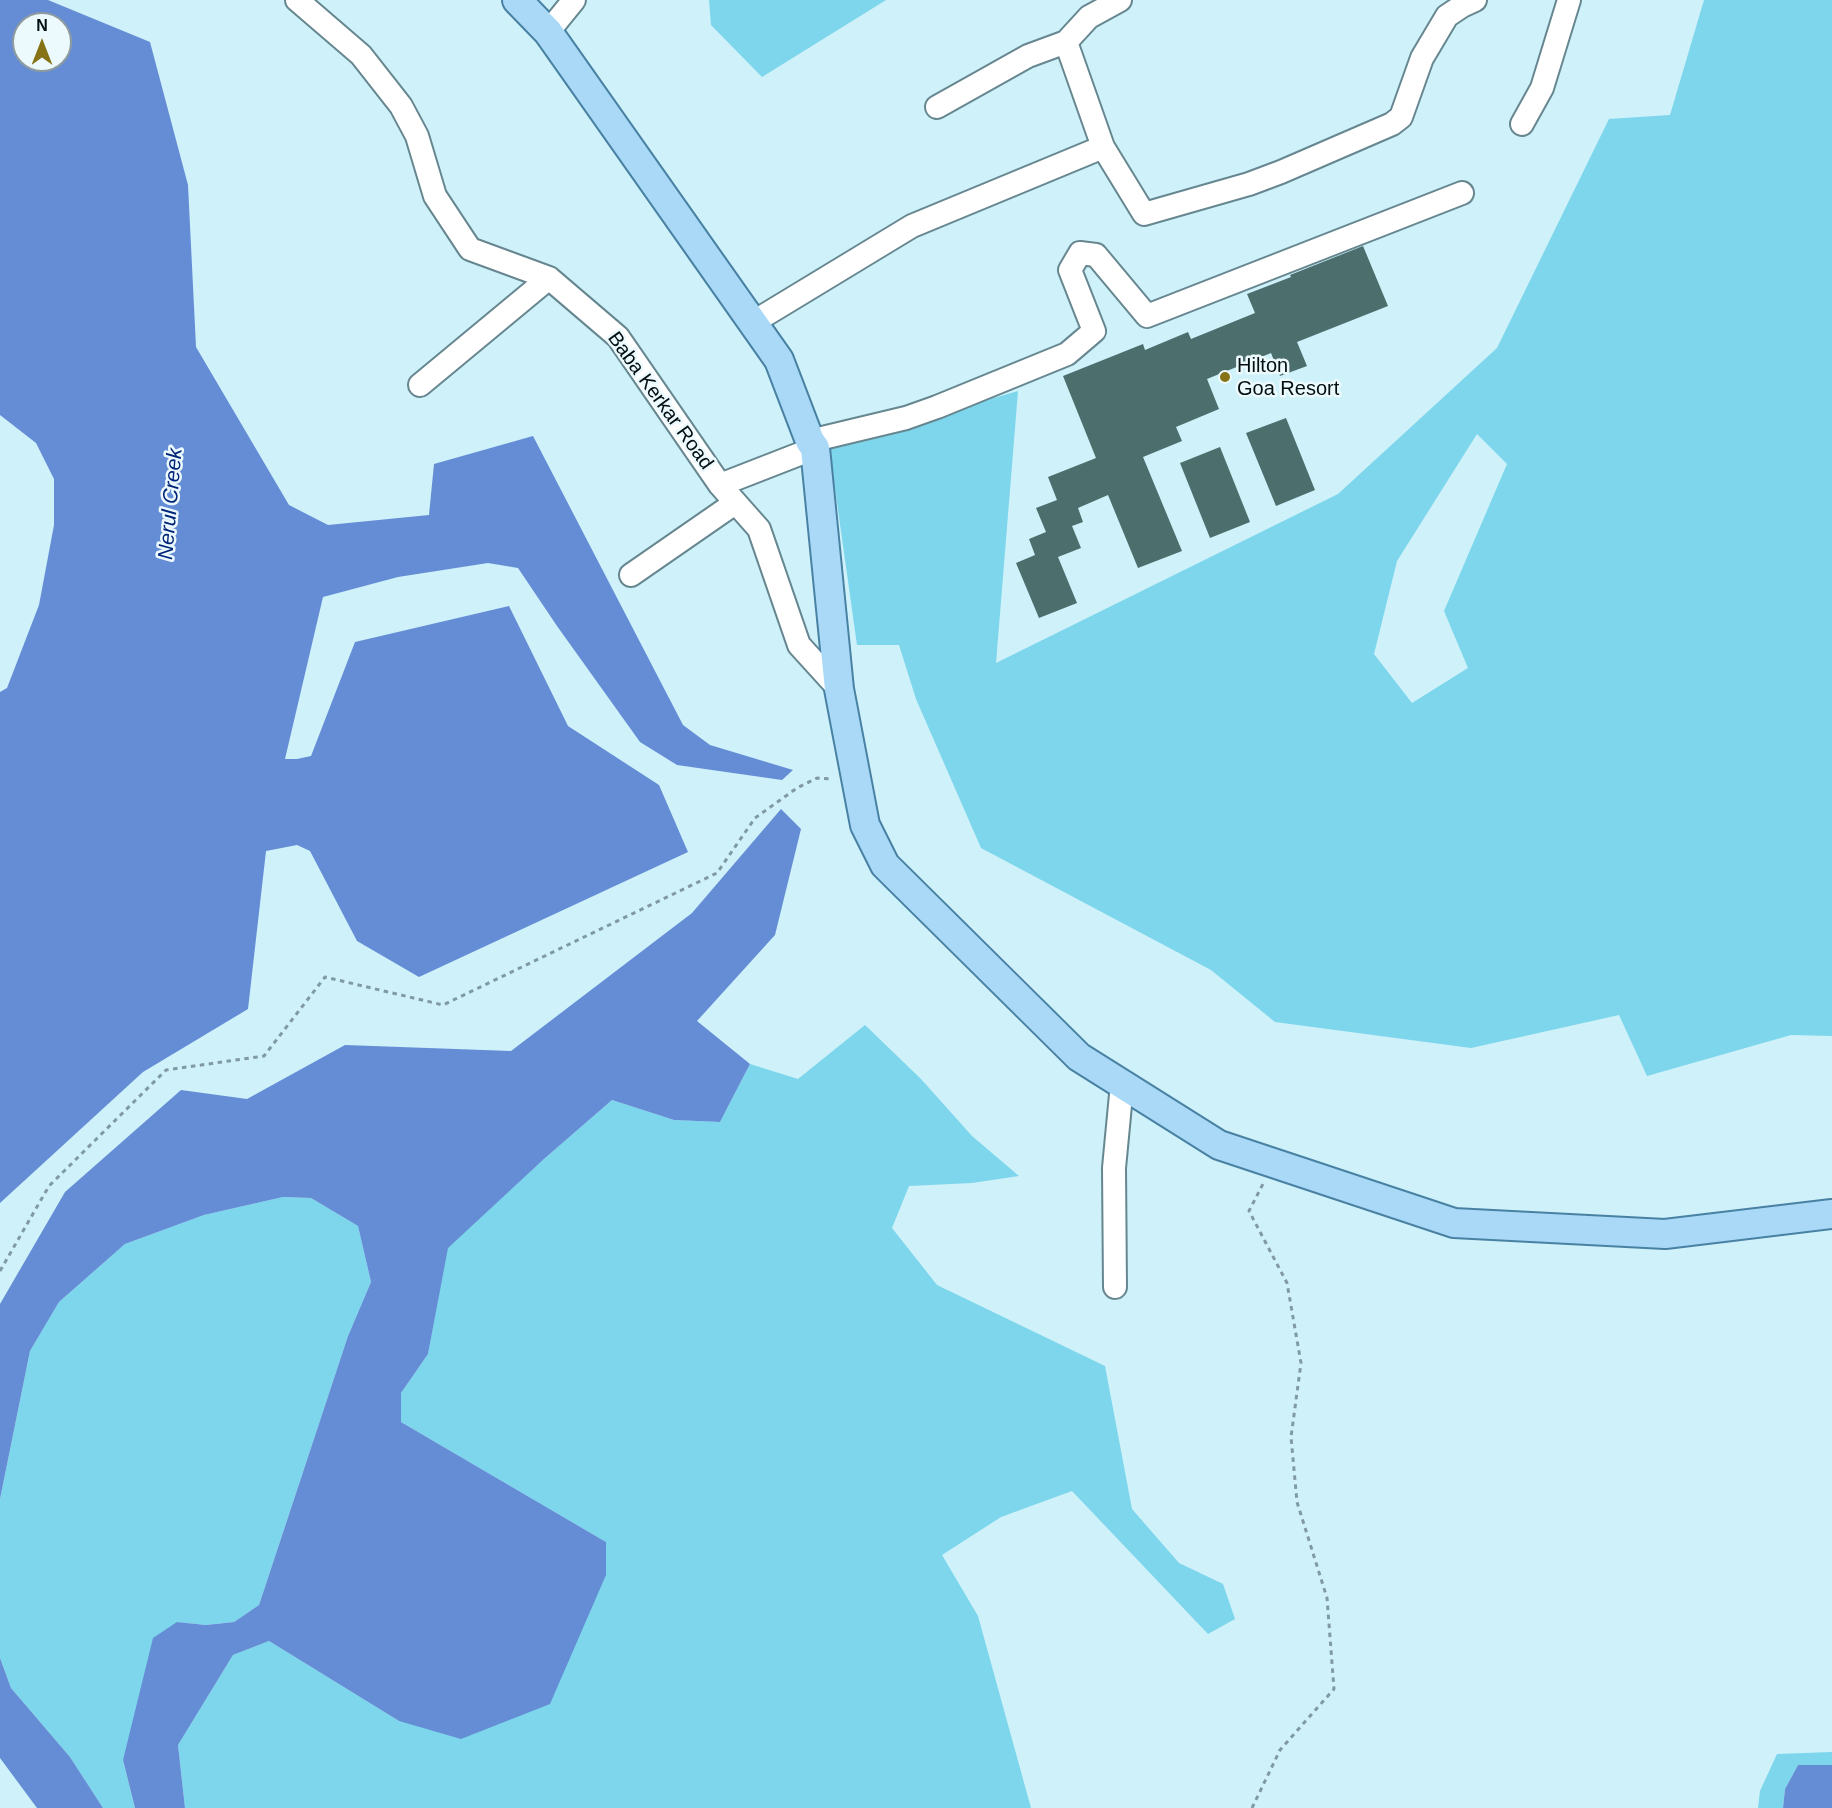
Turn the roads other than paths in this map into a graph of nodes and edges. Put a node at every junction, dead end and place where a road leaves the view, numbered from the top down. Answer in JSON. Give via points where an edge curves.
{"nodes":[{"id":1,"x":297,"y":0,"type":"edge"},
{"id":2,"x":517,"y":0,"type":"edge"},
{"id":3,"x":574,"y":0,"type":"edge"},
{"id":4,"x":1120,"y":0,"type":"edge"},
{"id":5,"x":1475,"y":0,"type":"edge"},
{"id":6,"x":1569,"y":0,"type":"edge"},
{"id":7,"x":548,"y":32,"type":"junction"},
{"id":8,"x":1066,"y":42,"type":"junction"},
{"id":9,"x":937,"y":107,"type":"dead end"},
{"id":10,"x":1522,"y":124,"type":"dead end"},
{"id":11,"x":1103,"y":147,"type":"junction"},
{"id":12,"x":1462,"y":193,"type":"dead end"},
{"id":13,"x":549,"y":278,"type":"junction"},
{"id":14,"x":752,"y":323,"type":"junction"},
{"id":15,"x":420,"y":385,"type":"dead end"},
{"id":16,"x":813,"y":445,"type":"junction"},
{"id":17,"x":720,"y":485,"type":"junction"},
{"id":18,"x":735,"y":503,"type":"junction"},
{"id":19,"x":631,"y":575,"type":"dead end"},
{"id":20,"x":839,"y":689,"type":"junction"},
{"id":21,"x":1122,"y":1084,"type":"junction"},
{"id":22,"x":1832,"y":1214,"type":"edge"},
{"id":23,"x":1115,"y":1287,"type":"dead end"}],
"edges":[{"from":1,"to":13,"type":"street","name":"Baba Kerkar Road","via":[[361,55],[401,106],[417,136],[435,196],[470,249]]},
{"from":2,"to":7,"type":"main road"},
{"from":3,"to":7,"type":"street"},
{"from":4,"to":8,"type":"street","via":[[1089,17]]},
{"from":5,"to":11,"type":"street","via":[[1447,16],[1422,58],[1401,117],[1281,172],[1144,214]]},
{"from":6,"to":10,"type":"street","via":[[1542,88]]},
{"from":7,"to":14,"type":"main road"},
{"from":8,"to":9,"type":"street","via":[[1028,56]]},
{"from":8,"to":11,"type":"street"},
{"from":11,"to":14,"type":"street","via":[[912,226]]},
{"from":12,"to":16,"type":"street","via":[[1147,316],[1096,255],[1080,254],[1070,270],[1094,331],[1066,354],[937,407]]},
{"from":13,"to":15,"type":"street"},
{"from":13,"to":17,"type":"street","name":"Baba Kerkar Road","via":[[618,338]]},
{"from":14,"to":16,"type":"main road","via":[[779,360]]},
{"from":16,"to":17,"type":"street"},
{"from":16,"to":20,"type":"main road"},
{"from":17,"to":18,"type":"street","name":"Baba Kerkar Road"},
{"from":18,"to":19,"type":"street"},
{"from":18,"to":20,"type":"street","name":"Baba Kerkar Road","via":[[759,529],[799,645]]},
{"from":20,"to":21,"type":"main road","via":[[864,825],[885,865],[1079,1057]]},
{"from":21,"to":22,"type":"main road","via":[[1219,1145],[1454,1223],[1665,1234]]},
{"from":21,"to":23,"type":"street","via":[[1114,1168]]}]}
